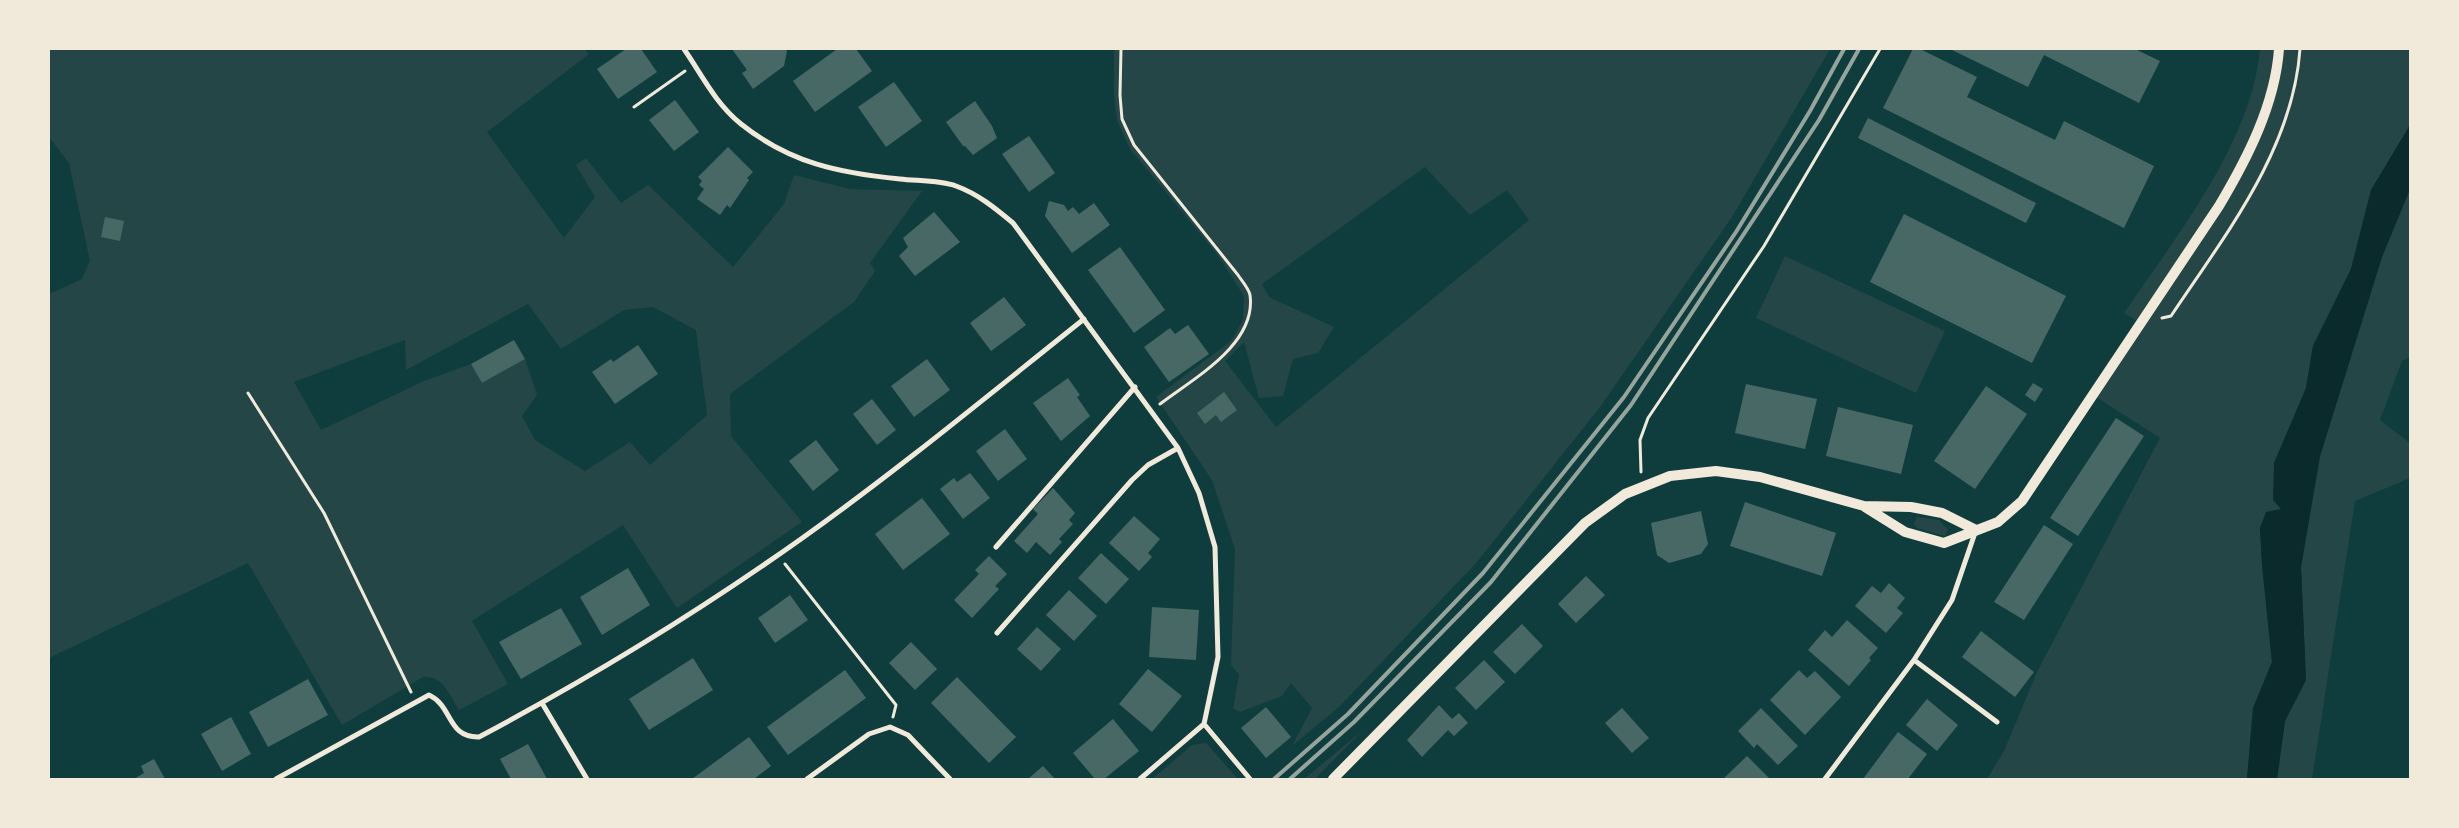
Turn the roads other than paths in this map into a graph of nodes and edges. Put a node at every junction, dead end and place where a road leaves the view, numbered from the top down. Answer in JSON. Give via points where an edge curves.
{"nodes":[{"id":1,"x":684,"y":49,"type":"edge"},
{"id":2,"x":2279,"y":49,"type":"edge"},
{"id":3,"x":1084,"y":319,"type":"junction"},
{"id":4,"x":1135,"y":387,"type":"junction"},
{"id":5,"x":1178,"y":448,"type":"junction"},
{"id":6,"x":1864,"y":506,"type":"junction"},
{"id":7,"x":1976,"y":530,"type":"junction"},
{"id":8,"x":996,"y":547,"type":"dead end"},
{"id":9,"x":997,"y":633,"type":"dead end"},
{"id":10,"x":1914,"y":660,"type":"junction"},
{"id":11,"x":542,"y":703,"type":"junction"},
{"id":12,"x":1997,"y":722,"type":"dead end"},
{"id":13,"x":1204,"y":724,"type":"junction"},
{"id":14,"x":276,"y":779,"type":"edge"},
{"id":15,"x":587,"y":779,"type":"edge"},
{"id":16,"x":807,"y":779,"type":"edge"},
{"id":17,"x":950,"y":779,"type":"edge"},
{"id":18,"x":1140,"y":779,"type":"edge"},
{"id":19,"x":1250,"y":779,"type":"edge"},
{"id":20,"x":1334,"y":779,"type":"edge"},
{"id":21,"x":1825,"y":779,"type":"edge"}],
"edges":[{"from":1,"to":3,"type":"street","via":[[710,92],[740,123],[776,148],[815,166],[857,175],[955,186],[987,201],[1013,223]]},
{"from":2,"to":7,"type":"main road","via":[[2266,109],[2247,158],[2219,206],[2022,501],[1998,522]]},
{"from":3,"to":4,"type":"street"},
{"from":3,"to":11,"type":"street","via":[[906,461],[778,555],[684,619]]},
{"from":4,"to":5,"type":"street"},
{"from":4,"to":8,"type":"street"},
{"from":5,"to":9,"type":"street","via":[[1132,480]]},
{"from":5,"to":13,"type":"street","via":[[1198,493],[1215,547],[1218,657]]},
{"from":6,"to":7,"type":"main road","via":[[1911,507],[1942,513]]},
{"from":6,"to":7,"type":"main road","via":[[1905,532],[1944,543]]},
{"from":6,"to":20,"type":"main road","via":[[1760,477],[1716,471],[1670,476],[1625,494],[1585,523]]},
{"from":7,"to":10,"type":"street","via":[[1952,600]]},
{"from":10,"to":12,"type":"street"},
{"from":10,"to":21,"type":"street"},
{"from":11,"to":14,"type":"street","via":[[479,737],[467,737],[457,730],[438,699],[430,695]]},
{"from":11,"to":15,"type":"street"},
{"from":13,"to":18,"type":"street"},
{"from":13,"to":19,"type":"street"},
{"from":16,"to":17,"type":"street","via":[[869,734],[890,727],[908,735]]}]}
